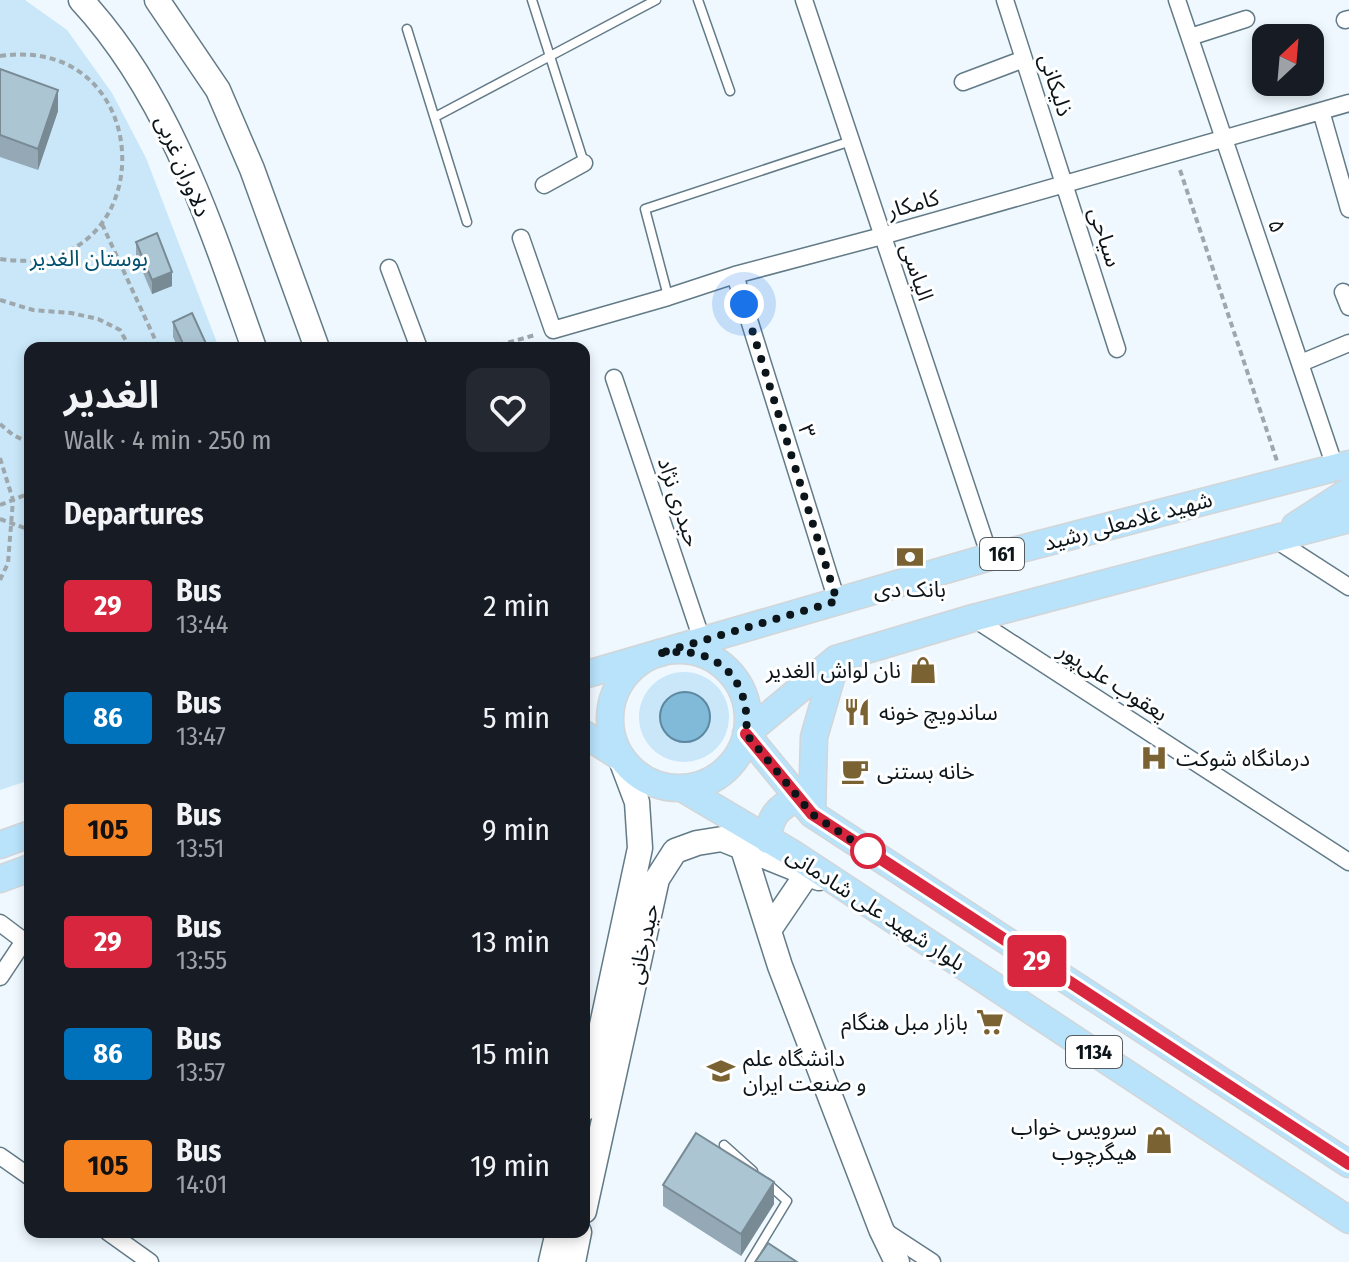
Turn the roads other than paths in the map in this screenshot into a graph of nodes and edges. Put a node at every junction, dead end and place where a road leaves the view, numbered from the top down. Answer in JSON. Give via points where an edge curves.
{"nodes":[{"id":1,"x":81,"y":0,"type":"edge"},
{"id":2,"x":157,"y":0,"type":"edge"},
{"id":3,"x":532,"y":0,"type":"edge"},
{"id":4,"x":656,"y":0,"type":"edge"},
{"id":5,"x":698,"y":0,"type":"edge"},
{"id":6,"x":804,"y":0,"type":"edge"},
{"id":7,"x":1005,"y":0,"type":"edge"},
{"id":8,"x":1177,"y":0,"type":"edge"},
{"id":9,"x":1246,"y":19,"type":"dead end"},
{"id":10,"x":407,"y":29,"type":"dead end"},
{"id":11,"x":1190,"y":37,"type":"junction"},
{"id":12,"x":550,"y":56,"type":"junction"},
{"id":13,"x":1024,"y":59,"type":"junction"},
{"id":14,"x":963,"y":82,"type":"dead end"},
{"id":15,"x":730,"y":91,"type":"dead end"},
{"id":16,"x":1349,"y":103,"type":"edge"},
{"id":17,"x":1321,"y":111,"type":"junction"},
{"id":18,"x":435,"y":117,"type":"junction"},
{"id":19,"x":1224,"y":138,"type":"junction"},
{"id":20,"x":851,"y":141,"type":"junction"},
{"id":21,"x":584,"y":163,"type":"joint"},
{"id":22,"x":1064,"y":184,"type":"junction"},
{"id":23,"x":544,"y":185,"type":"dead end"},
{"id":24,"x":1349,"y":209,"type":"edge"},
{"id":25,"x":467,"y":222,"type":"dead end"},
{"id":26,"x":882,"y":236,"type":"junction"},
{"id":27,"x":521,"y":238,"type":"dead end"},
{"id":28,"x":389,"y":268,"type":"dead end"},
{"id":29,"x":735,"y":275,"type":"junction"},
{"id":30,"x":668,"y":297,"type":"junction"},
{"id":31,"x":252,"y":342,"type":"edge"},
{"id":32,"x":315,"y":342,"type":"edge"},
{"id":33,"x":417,"y":342,"type":"edge"},
{"id":34,"x":1349,"y":343,"type":"edge"},
{"id":35,"x":1117,"y":349,"type":"dead end"},
{"id":36,"x":1301,"y":363,"type":"junction"},
{"id":37,"x":614,"y":378,"type":"dead end"},
{"id":38,"x":1342,"y":465,"type":"edge"},
{"id":39,"x":1349,"y":491,"type":"edge"},
{"id":40,"x":1349,"y":519,"type":"edge"},
{"id":41,"x":1276,"y":540,"type":"junction"},
{"id":42,"x":990,"y":557,"type":"junction"},
{"id":43,"x":1349,"y":587,"type":"edge"},
{"id":44,"x":837,"y":601,"type":"junction"},
{"id":45,"x":973,"y":618,"type":"junction"},
{"id":46,"x":702,"y":640,"type":"junction"},
{"id":47,"x":657,"y":654,"type":"junction"},
{"id":48,"x":836,"y":659,"type":"junction"},
{"id":49,"x":590,"y":673,"type":"edge"},
{"id":50,"x":746,"y":734,"type":"junction"},
{"id":51,"x":590,"y":738,"type":"edge"},
{"id":52,"x":620,"y":757,"type":"junction"},
{"id":53,"x":682,"y":788,"type":"junction"},
{"id":54,"x":804,"y":807,"type":"junction"},
{"id":55,"x":24,"y":836,"type":"edge"},
{"id":56,"x":768,"y":840,"type":"junction"},
{"id":57,"x":0,"y":845,"type":"edge"},
{"id":58,"x":742,"y":846,"type":"junction"},
{"id":59,"x":1349,"y":862,"type":"edge"},
{"id":60,"x":24,"y":870,"type":"edge"},
{"id":61,"x":807,"y":874,"type":"junction"},
{"id":62,"x":0,"y":879,"type":"edge"},
{"id":63,"x":839,"y":884,"type":"junction"},
{"id":64,"x":0,"y":923,"type":"edge"},
{"id":65,"x":769,"y":930,"type":"junction"},
{"id":66,"x":24,"y":941,"type":"edge"},
{"id":67,"x":24,"y":947,"type":"edge"},
{"id":68,"x":0,"y":977,"type":"edge"},
{"id":69,"x":590,"y":1081,"type":"edge"},
{"id":70,"x":724,"y":1145,"type":"dead end"},
{"id":71,"x":0,"y":1156,"type":"edge"},
{"id":72,"x":1349,"y":1164,"type":"edge"},
{"id":73,"x":24,"y":1173,"type":"edge"},
{"id":74,"x":590,"y":1184,"type":"edge"},
{"id":75,"x":1349,"y":1220,"type":"edge"},
{"id":76,"x":881,"y":1229,"type":"junction"},
{"id":77,"x":116,"y":1238,"type":"edge"},
{"id":78,"x":557,"y":1238,"type":"edge"},
{"id":79,"x":578,"y":1238,"type":"edge"},
{"id":80,"x":150,"y":1262,"type":"edge"},
{"id":81,"x":551,"y":1262,"type":"edge"},
{"id":82,"x":573,"y":1262,"type":"edge"},
{"id":83,"x":750,"y":1262,"type":"edge"},
{"id":84,"x":897,"y":1262,"type":"edge"},
{"id":85,"x":932,"y":1262,"type":"edge"}],
"edges":[{"from":1,"to":31,"type":"main road","name":"دلاوران غربی","via":[[163,116]]},
{"from":2,"to":32,"type":"main road","via":[[218,90]]},
{"from":3,"to":12,"type":"lane"},
{"from":4,"to":12,"type":"lane"},
{"from":5,"to":15,"type":"lane"},
{"from":6,"to":20,"type":"street","name":"الیاسی"},
{"from":7,"to":13,"type":"street","name":"ذلیکانی"},
{"from":8,"to":11,"type":"street","name":"۵"},
{"from":9,"to":11,"type":"street"},
{"from":10,"to":18,"type":"lane"},
{"from":11,"to":19,"type":"street","name":"۵"},
{"from":12,"to":18,"type":"lane"},
{"from":12,"to":21,"type":"lane"},
{"from":13,"to":14,"type":"street"},
{"from":13,"to":22,"type":"street","name":"ذلیکانی"},
{"from":16,"to":17,"type":"street","name":"کامکار"},
{"from":17,"to":19,"type":"street","name":"کامکار"},
{"from":17,"to":24,"type":"street"},
{"from":18,"to":25,"type":"lane"},
{"from":19,"to":22,"type":"street","name":"کامکار"},
{"from":19,"to":36,"type":"street","name":"۵"},
{"from":20,"to":26,"type":"street","name":"الیاسی"},
{"from":20,"to":30,"type":"lane","via":[[645,209]]},
{"from":21,"to":23,"type":"street"},
{"from":22,"to":26,"type":"street","name":"کامکار"},
{"from":22,"to":35,"type":"street","name":"سیاحی"},
{"from":26,"to":29,"type":"street","name":"کامکار"},
{"from":26,"to":42,"type":"street","name":"الیاسی"},
{"from":27,"to":30,"type":"street","name":"کامکار","via":[[553,330]]},
{"from":28,"to":33,"type":"street"},
{"from":29,"to":30,"type":"street","name":"کامکار"},
{"from":29,"to":44,"type":"street","name":"۳"},
{"from":34,"to":36,"type":"street"},
{"from":36,"to":38,"type":"street","name":"۵"},
{"from":37,"to":46,"type":"street","name":"حیدری نژاد"},
{"from":38,"to":42,"type":"main road","name":"شهید غلامعلی رشید","number":"161"},
{"from":39,"to":41,"type":"main road"},
{"from":40,"to":41,"type":"main road"},
{"from":41,"to":43,"type":"street"},
{"from":41,"to":45,"type":"main road"},
{"from":42,"to":44,"type":"main road","name":"شهید غلامعلی رشید","number":"161"},
{"from":44,"to":46,"type":"main road","name":"شهید غلامعلی رشید","number":"161"},
{"from":45,"to":48,"type":"main road"},
{"from":45,"to":59,"type":"street","name":"یعقوب علی‌پور"},
{"from":46,"to":47,"type":"main road","name":"شهید غلامعلی رشید","number":"161"},
{"from":47,"to":49,"type":"main road","name":"شهید غلامعلی رشید","number":"161"},
{"from":47,"to":50,"type":"main road","via":[[693,652],[725,668],[744,698]]},
{"from":47,"to":52,"type":"main road","via":[[638,663],[613,696],[609,717]]},
{"from":48,"to":50,"type":"main road"},
{"from":48,"to":54,"type":"main road","via":[[814,737]]},
{"from":50,"to":53,"type":"main road","via":[[735,759],[716,778]]},
{"from":50,"to":54,"type":"main road","name":"بلوار شهید علی شادمانی","number":"1134"},
{"from":51,"to":52,"type":"main road"},
{"from":52,"to":53,"type":"main road","via":[[658,785]]},
{"from":52,"to":69,"type":"main road","name":"حیدرخانی","via":[[637,802],[640,848]]},
{"from":53,"to":56,"type":"main road","name":"بلوار شهید علی شادمانی","number":"1134"},
{"from":54,"to":56,"type":"main road","via":[[784,804],[774,813]]},
{"from":54,"to":72,"type":"main road","name":"بلوار شهید علی شادمانی","number":"1134"},
{"from":55,"to":57,"type":"main road"},
{"from":56,"to":63,"type":"main road","name":"بلوار شهید علی شادمانی","number":"1134"},
{"from":58,"to":61,"type":"main road","name":"حیدرخانی"},
{"from":58,"to":65,"type":"main road"},
{"from":58,"to":74,"type":"main road","name":"حیدرخانی","via":[[722,839],[675,851],[657,879]]},
{"from":60,"to":62,"type":"main road"},
{"from":61,"to":63,"type":"main road","name":"حیدرخانی"},
{"from":61,"to":65,"type":"main road"},
{"from":63,"to":75,"type":"main road","name":"بلوار شهید علی شادمانی","number":"1134"},
{"from":64,"to":66,"type":"street"},
{"from":65,"to":76,"type":"main road"},
{"from":67,"to":68,"type":"street"},
{"from":70,"to":83,"type":"lane","via":[[787,1201]]},
{"from":71,"to":73,"type":"street"},
{"from":76,"to":84,"type":"main road"},
{"from":76,"to":85,"type":"street"},
{"from":77,"to":80,"type":"street"},
{"from":78,"to":81,"type":"main road"},
{"from":79,"to":82,"type":"main road"}]}
